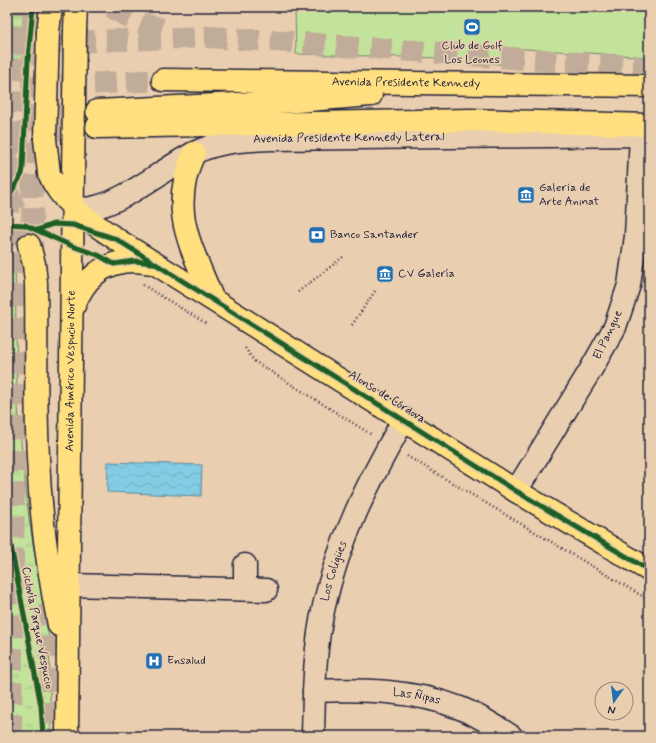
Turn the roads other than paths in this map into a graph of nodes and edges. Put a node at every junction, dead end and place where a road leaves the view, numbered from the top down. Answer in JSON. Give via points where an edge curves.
{"nodes":[{"id":1,"x":51,"y":7,"type":"edge"},
{"id":2,"x":76,"y":7,"type":"edge"},
{"id":3,"x":163,"y":80,"type":"tunnel mouth"},
{"id":4,"x":478,"y":84,"type":"junction"},
{"id":5,"x":649,"y":86,"type":"edge"},
{"id":6,"x":646,"y":132,"type":"edge"},
{"id":7,"x":194,"y":154,"type":"junction"},
{"id":8,"x":73,"y":208,"type":"junction"},
{"id":9,"x":30,"y":245,"type":"tunnel mouth"},
{"id":10,"x":156,"y":264,"type":"junction"},
{"id":11,"x":212,"y":298,"type":"junction"},
{"id":12,"x":72,"y":310,"type":"junction"},
{"id":13,"x":404,"y":419,"type":"junction"},
{"id":14,"x":516,"y":491,"type":"junction"},
{"id":15,"x":245,"y":565,"type":"dead end"},
{"id":16,"x":649,"y":570,"type":"edge"},
{"id":17,"x":69,"y":585,"type":"junction"},
{"id":18,"x":245,"y":589,"type":"junction"},
{"id":19,"x":266,"y":590,"type":"dead end"},
{"id":20,"x":68,"y":668,"type":"junction"},
{"id":21,"x":314,"y":691,"type":"junction"},
{"id":22,"x":67,"y":736,"type":"edge"},
{"id":23,"x":313,"y":736,"type":"edge"},
{"id":24,"x":511,"y":736,"type":"edge"}],
"edges":[{"from":1,"to":8,"type":"main road","name":"Alonso de Córdova","bridge":true,"via":[[45,139],[49,173],[57,191]]},
{"from":2,"to":8,"type":"main road","name":"Avenida Américo Vespucio Norte","bridge":true},
{"from":3,"to":4,"type":"main road","name":"Avenida Presidente Kennedy"},
{"from":4,"to":5,"type":"main road","name":"Avenida Presidente Kennedy"},
{"from":4,"to":6,"type":"main road","name":"Avenida Presidente Kennedy Lateral","via":[[236,105],[99,121],[469,120]]},
{"from":6,"to":7,"type":"street","name":"Avenida Presidente Kennedy Lateral","via":[[251,139],[225,143]]},
{"from":6,"to":14,"type":"street","name":"El Pangue","via":[[629,285],[614,327]]},
{"from":7,"to":8,"type":"street","name":"Avenida Presidente Kennedy Lateral","via":[[111,202],[92,208]]},
{"from":7,"to":11,"type":"main road","via":[[183,185],[183,219],[188,239]]},
{"from":8,"to":10,"type":"main road","name":"Alonso de Córdova"},
{"from":8,"to":12,"type":"main road","name":"Avenida Américo Vespucio Norte"},
{"from":9,"to":20,"type":"main road","via":[[36,283],[41,506],[52,589]]},
{"from":10,"to":11,"type":"main road","name":"Alonso de Córdova"},
{"from":10,"to":12,"type":"main road","via":[[135,261],[107,267],[84,285]]},
{"from":11,"to":13,"type":"main road","name":"Alonso de Córdova"},
{"from":12,"to":17,"type":"main road","name":"Avenida Américo Vespucio Norte"},
{"from":13,"to":14,"type":"main road","name":"Alonso de Córdova"},
{"from":13,"to":21,"type":"street","name":"Los Coligües","via":[[362,498],[337,557],[318,635]]},
{"from":14,"to":16,"type":"main road","name":"Alonso de Córdova"},
{"from":15,"to":18,"type":"street"},
{"from":17,"to":18,"type":"street"},
{"from":17,"to":20,"type":"main road","name":"Avenida Américo Vespucio Norte"},
{"from":18,"to":19,"type":"street"},
{"from":20,"to":22,"type":"main road","name":"Avenida Américo Vespucio Norte"},
{"from":21,"to":23,"type":"street","name":"Los Coligües"},
{"from":21,"to":24,"type":"street","name":"Las Ñipas","via":[[364,690],[431,699],[473,714]]}]}
